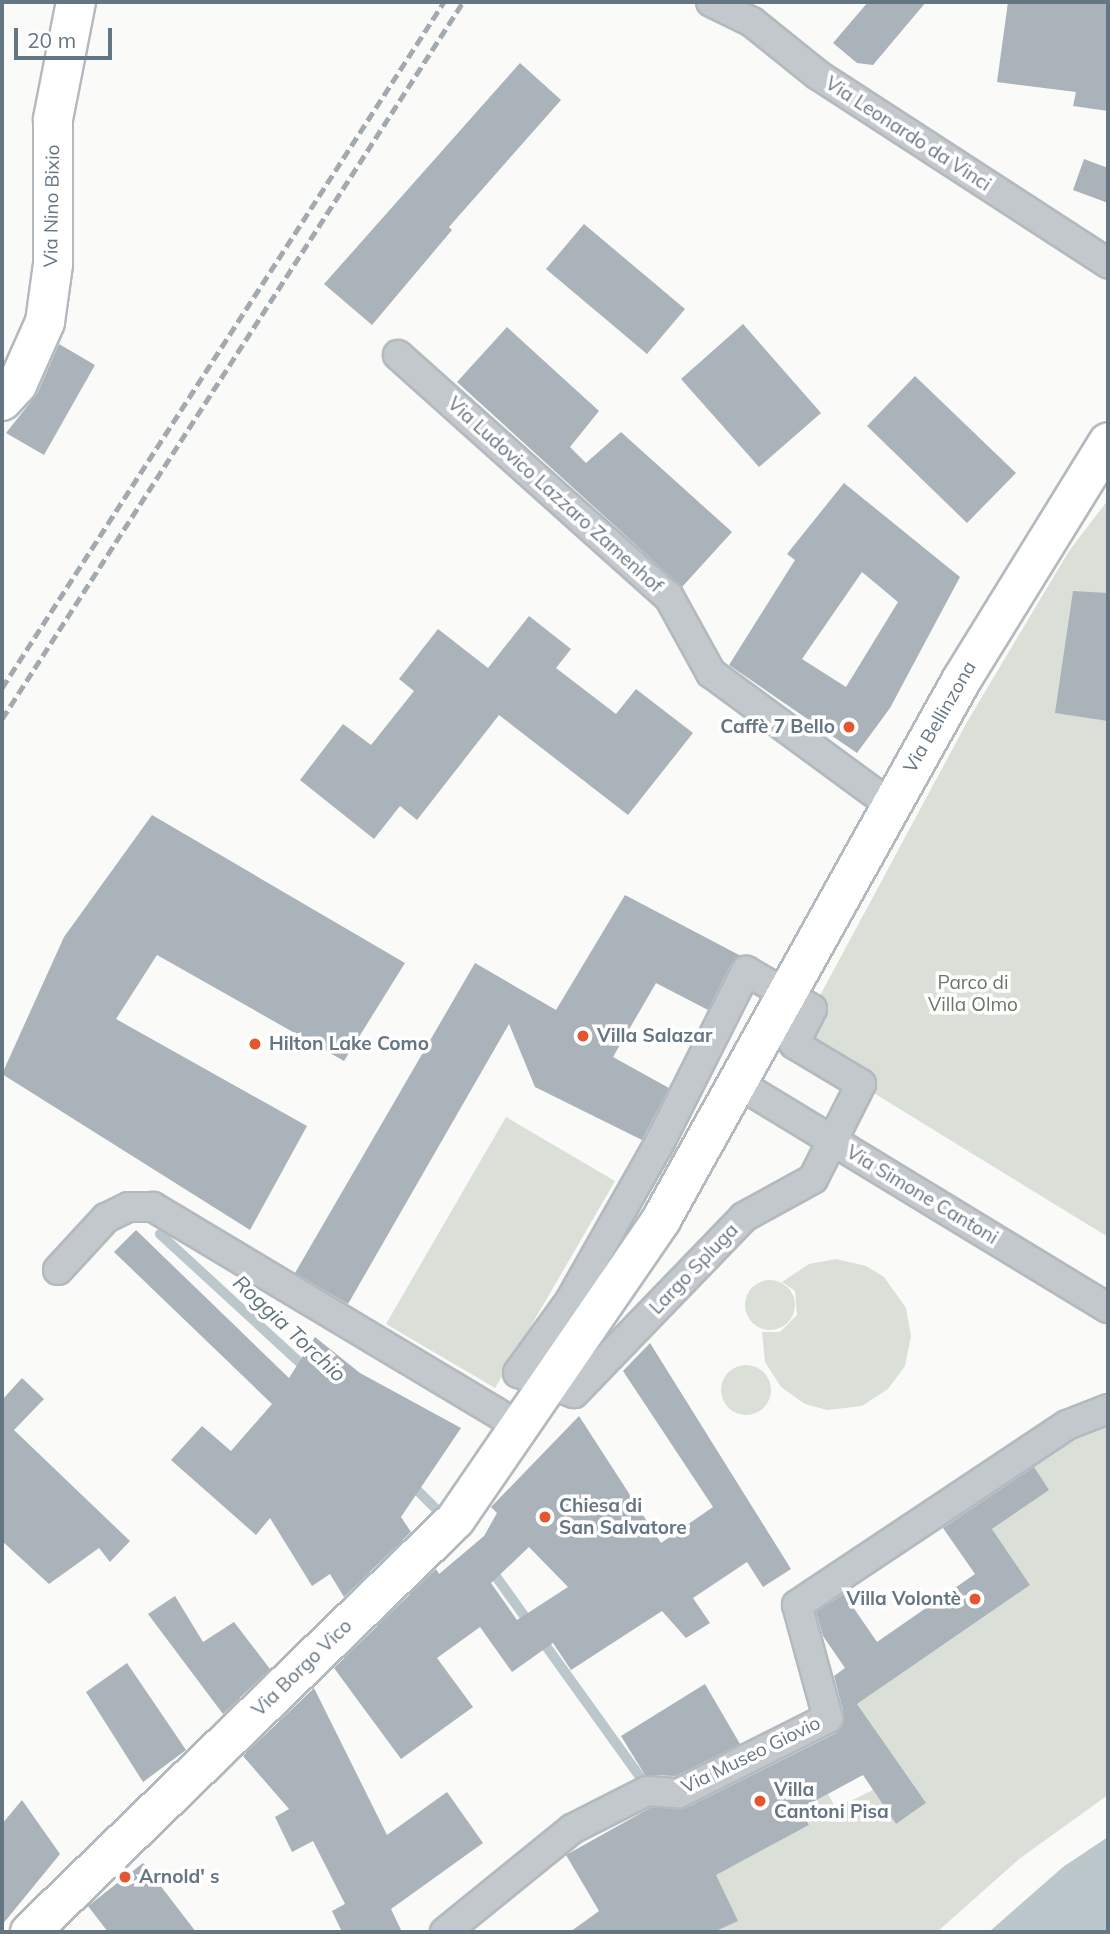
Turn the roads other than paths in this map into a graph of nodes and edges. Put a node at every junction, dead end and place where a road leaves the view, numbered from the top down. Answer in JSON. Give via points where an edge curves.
{"nodes":[{"id":1,"x":76,"y":2,"type":"edge"},
{"id":2,"x":710,"y":2,"type":"edge"},
{"id":3,"x":1108,"y":263,"type":"edge"},
{"id":4,"x":398,"y":355,"type":"dead end"},
{"id":5,"x":2,"y":401,"type":"edge"},
{"id":6,"x":1107,"y":446,"type":"edge"},
{"id":7,"x":891,"y":804,"type":"junction"},
{"id":8,"x":785,"y":993,"type":"junction"},
{"id":9,"x":736,"y":1082,"type":"junction"},
{"id":10,"x":832,"y":1140,"type":"junction"},
{"id":11,"x":58,"y":1270,"type":"dead end"},
{"id":12,"x":1108,"y":1308,"type":"edge"},
{"id":13,"x":551,"y":1385,"type":"junction"},
{"id":14,"x":1108,"y":1409,"type":"edge"},
{"id":15,"x":520,"y":1427,"type":"junction"},
{"id":16,"x":30,"y":1932,"type":"edge"},
{"id":17,"x":445,"y":1932,"type":"edge"}],
"edges":[{"from":1,"to":5,"type":"main road","name":"Via Nino Bixio","via":[[53,118],[53,264],[45,322],[17,385]]},
{"from":2,"to":3,"type":"street","name":"Via Leonardo da Vinci","via":[[752,22],[818,75]]},
{"from":4,"to":7,"type":"street","name":"Via Ludovico Lazzaro Zamenhof","via":[[669,597],[710,673]]},
{"from":6,"to":7,"type":"main road","name":"Via Bellinzona","via":[[998,618]]},
{"from":7,"to":8,"type":"main road","name":"Via Bellinzona"},
{"from":8,"to":9,"type":"main road"},
{"from":8,"to":10,"type":"street","name":"Largo Spluga","via":[[813,1009],[794,1044],[861,1084]]},
{"from":8,"to":13,"type":"street","name":"Largo Spluga","via":[[746,971],[659,1144],[570,1301],[518,1373]]},
{"from":9,"to":10,"type":"street","name":"Via Simone Cantoni"},
{"from":9,"to":13,"type":"main road","via":[[661,1220]]},
{"from":10,"to":12,"type":"street","name":"Via Simone Cantoni"},
{"from":10,"to":13,"type":"street","name":"Largo Spluga","via":[[813,1179],[744,1217],[574,1393]]},
{"from":11,"to":15,"type":"street","via":[[106,1218],[129,1207],[153,1206]]},
{"from":13,"to":15,"type":"main road","name":"Via Borgo Vico"},
{"from":14,"to":17,"type":"street","name":"Via Museo Giovio","via":[[1067,1425],[797,1605],[828,1718],[679,1793],[647,1791],[572,1829]]},
{"from":15,"to":16,"type":"main road","name":"Via Borgo Vico","via":[[455,1520]]}]}
